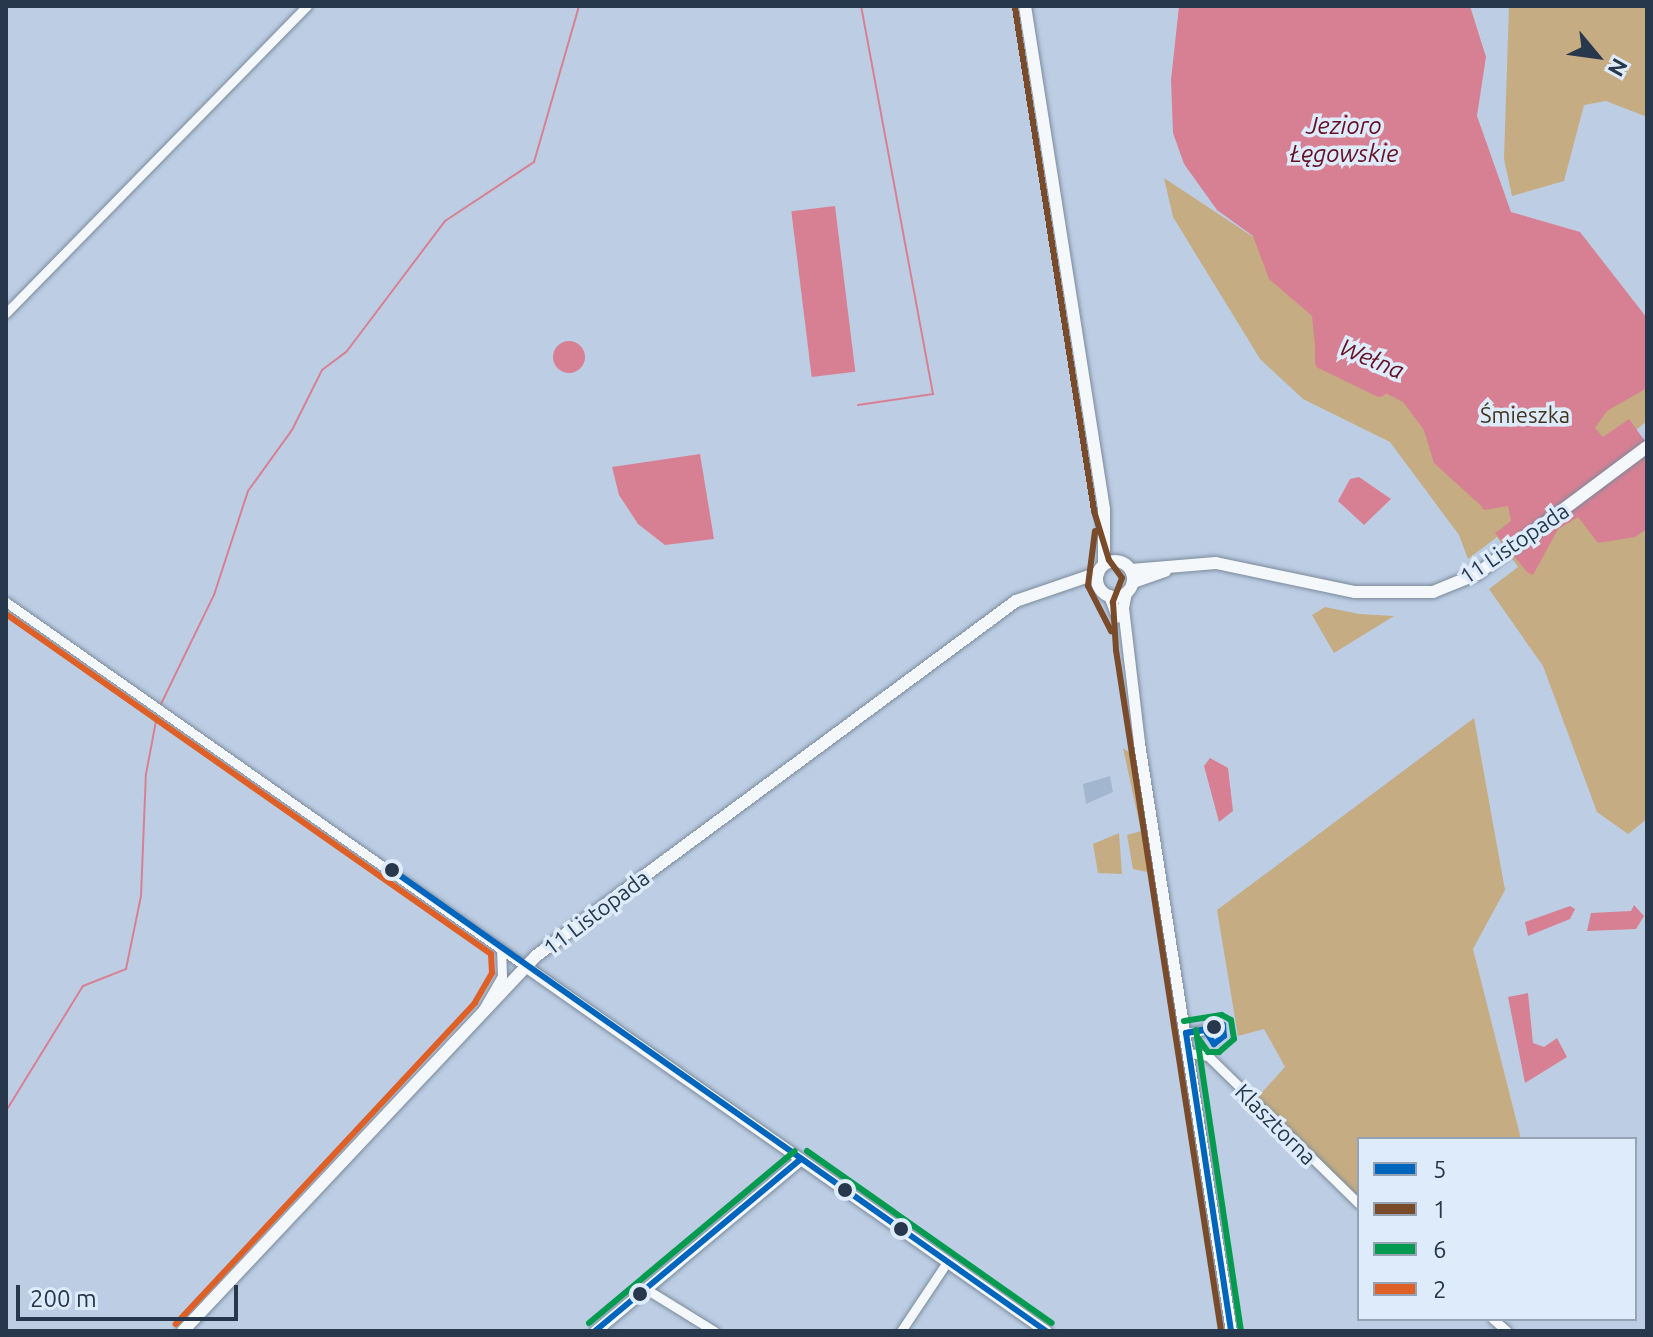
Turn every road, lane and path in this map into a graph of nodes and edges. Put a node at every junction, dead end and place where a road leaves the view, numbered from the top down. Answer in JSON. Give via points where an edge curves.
{"nodes":[{"id":1,"x":307,"y":6,"type":"edge"},
{"id":2,"x":1025,"y":6,"type":"edge"},
{"id":3,"x":6,"y":313,"type":"edge"},
{"id":4,"x":1647,"y":447,"type":"edge"},
{"id":5,"x":1104,"y":509,"type":"junction"},
{"id":6,"x":1101,"y":569,"type":"junction"},
{"id":7,"x":1128,"y":576,"type":"junction"},
{"id":8,"x":1104,"y":592,"type":"junction"},
{"id":9,"x":1033,"y":593,"type":"junction"},
{"id":10,"x":6,"y":602,"type":"edge"},
{"id":11,"x":1126,"y":648,"type":"junction"},
{"id":12,"x":498,"y":946,"type":"junction"},
{"id":13,"x":525,"y":966,"type":"junction"},
{"id":14,"x":483,"y":1009,"type":"junction"},
{"id":15,"x":1205,"y":1030,"type":"dead end"},
{"id":16,"x":1186,"y":1033,"type":"junction"},
{"id":17,"x":1189,"y":1053,"type":"junction"},
{"id":18,"x":801,"y":1159,"type":"junction"},
{"id":19,"x":1357,"y":1202,"type":"edge"},
{"id":20,"x":947,"y":1262,"type":"junction"},
{"id":21,"x":646,"y":1289,"type":"junction"},
{"id":22,"x":183,"y":1331,"type":"edge"},
{"id":23,"x":595,"y":1331,"type":"edge"},
{"id":24,"x":714,"y":1331,"type":"edge"},
{"id":25,"x":901,"y":1331,"type":"edge"},
{"id":26,"x":1046,"y":1331,"type":"edge"},
{"id":27,"x":1231,"y":1331,"type":"edge"}],
"edges":[{"from":1,"to":3,"type":"street"},
{"from":2,"to":5,"type":"main road"},
{"from":4,"to":7,"type":"main road","name":"11 Listopada","via":[[1496,561],[1455,584],[1399,596],[1216,563]]},
{"from":5,"to":6,"type":"main road"},
{"from":5,"to":7,"type":"main road"},
{"from":6,"to":7,"type":"main road","name":"11 Listopada"},
{"from":6,"to":8,"type":"main road"},
{"from":6,"to":9,"type":"main road","name":"11 Listopada"},
{"from":7,"to":8,"type":"main road"},
{"from":7,"to":11,"type":"street"},
{"from":8,"to":9,"type":"main road"},
{"from":8,"to":11,"type":"street"},
{"from":9,"to":13,"type":"main road","name":"11 Listopada"},
{"from":10,"to":12,"type":"street"},
{"from":11,"to":16,"type":"street"},
{"from":12,"to":13,"type":"street","via":[[515,952]]},
{"from":12,"to":14,"type":"street","via":[[502,976]]},
{"from":13,"to":14,"type":"main road","name":"11 Listopada"},
{"from":13,"to":18,"type":"street"},
{"from":14,"to":22,"type":"main road","name":"11 Listopada"},
{"from":15,"to":16,"type":"street"},
{"from":16,"to":17,"type":"street"},
{"from":17,"to":19,"type":"street","name":"Klasztorna","via":[[1208,1056]]},
{"from":17,"to":27,"type":"street"},
{"from":18,"to":20,"type":"street"},
{"from":18,"to":21,"type":"street"},
{"from":20,"to":25,"type":"street"},
{"from":20,"to":26,"type":"street"},
{"from":21,"to":23,"type":"street"},
{"from":21,"to":24,"type":"street"}]}
